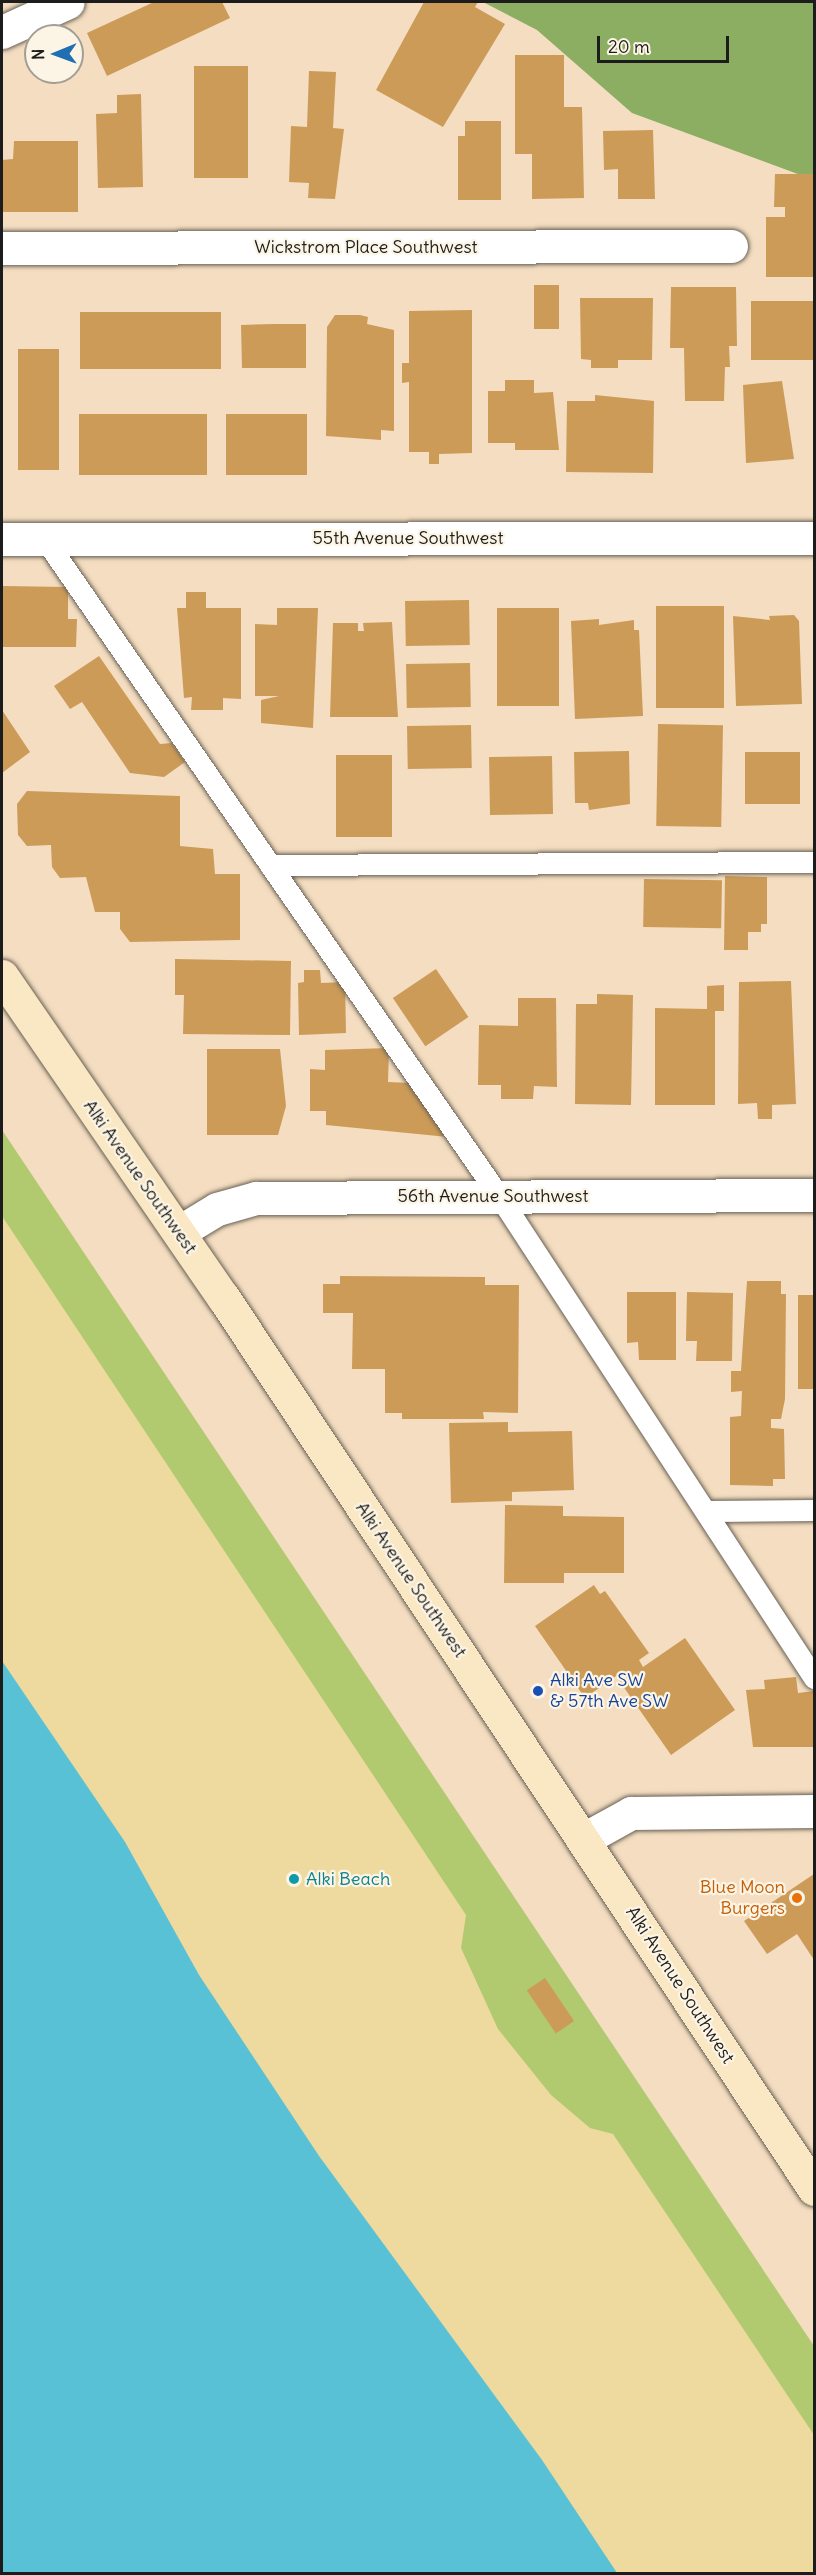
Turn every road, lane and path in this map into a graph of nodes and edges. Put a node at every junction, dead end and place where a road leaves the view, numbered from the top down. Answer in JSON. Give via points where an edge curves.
{"nodes":[{"id":1,"x":68,"y":2,"type":"edge"},
{"id":2,"x":2,"y":32,"type":"edge"},
{"id":3,"x":731,"y":246,"type":"dead end"},
{"id":4,"x":2,"y":248,"type":"edge"},
{"id":5,"x":2,"y":538,"type":"edge"},
{"id":6,"x":44,"y":538,"type":"junction"},
{"id":7,"x":814,"y":538,"type":"edge"},
{"id":8,"x":814,"y":862,"type":"edge"},
{"id":9,"x":270,"y":865,"type":"junction"},
{"id":10,"x":2,"y":976,"type":"edge"},
{"id":11,"x":814,"y":1195,"type":"edge"},
{"id":12,"x":499,"y":1196,"type":"junction"},
{"id":13,"x":179,"y":1232,"type":"junction"},
{"id":14,"x":814,"y":1510,"type":"edge"},
{"id":15,"x":707,"y":1511,"type":"junction"},
{"id":16,"x":814,"y":1678,"type":"edge"},
{"id":17,"x":814,"y":1811,"type":"edge"},
{"id":18,"x":584,"y":1839,"type":"junction"},
{"id":19,"x":814,"y":2189,"type":"edge"}],
"edges":[{"from":1,"to":2,"type":"street"},
{"from":3,"to":4,"type":"street","name":"Wickstrom Place Southwest"},
{"from":5,"to":6,"type":"street","name":"55th Avenue Southwest"},
{"from":6,"to":7,"type":"street","name":"55th Avenue Southwest"},
{"from":6,"to":9,"type":"lane"},
{"from":8,"to":9,"type":"lane"},
{"from":9,"to":12,"type":"lane"},
{"from":10,"to":13,"type":"main road","name":"Alki Avenue Southwest"},
{"from":11,"to":12,"type":"street","name":"56th Avenue Southwest"},
{"from":12,"to":13,"type":"street","name":"56th Avenue Southwest","via":[[256,1198],[217,1209]]},
{"from":12,"to":15,"type":"lane"},
{"from":13,"to":18,"type":"main road","name":"Alki Avenue Southwest"},
{"from":14,"to":15,"type":"lane"},
{"from":15,"to":16,"type":"lane"},
{"from":17,"to":18,"type":"street","via":[[631,1813]]},
{"from":18,"to":19,"type":"main road","name":"Alki Avenue Southwest"}]}
